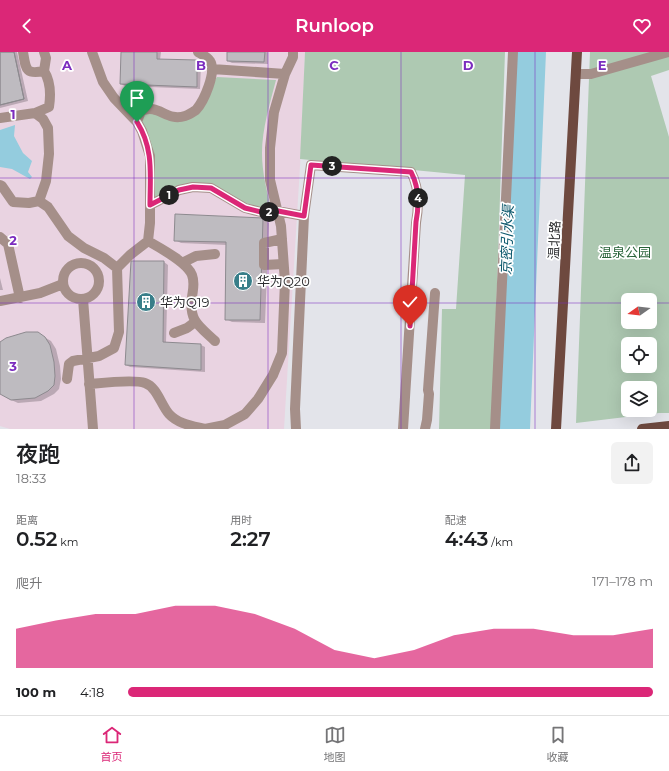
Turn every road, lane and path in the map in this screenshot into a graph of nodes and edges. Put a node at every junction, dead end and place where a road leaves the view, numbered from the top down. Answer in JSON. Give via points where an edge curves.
{"nodes":[{"id":1,"x":24,"y":52,"type":"edge"},
{"id":2,"x":44,"y":52,"type":"edge"},
{"id":3,"x":92,"y":52,"type":"edge"},
{"id":4,"x":198,"y":52,"type":"edge"},
{"id":5,"x":293,"y":52,"type":"edge"},
{"id":6,"x":513,"y":52,"type":"edge"},
{"id":7,"x":577,"y":52,"type":"edge"},
{"id":8,"x":668,"y":52,"type":"edge"},
{"id":9,"x":212,"y":69,"type":"junction"},
{"id":10,"x":44,"y":71,"type":"junction"},
{"id":11,"x":285,"y":74,"type":"junction"},
{"id":12,"x":576,"y":74,"type":"junction"},
{"id":13,"x":35,"y":113,"type":"junction"},
{"id":14,"x":0,"y":118,"type":"edge"},
{"id":15,"x":137,"y":122,"type":"junction"},
{"id":16,"x":0,"y":185,"type":"edge"},
{"id":17,"x":39,"y":201,"type":"junction"},
{"id":18,"x":150,"y":205,"type":"junction"},
{"id":19,"x":278,"y":211,"type":"junction"},
{"id":20,"x":304,"y":216,"type":"junction"},
{"id":21,"x":0,"y":237,"type":"edge"},
{"id":22,"x":282,"y":239,"type":"junction"},
{"id":23,"x":148,"y":241,"type":"junction"},
{"id":24,"x":215,"y":254,"type":"dead end"},
{"id":25,"x":182,"y":263,"type":"junction"},
{"id":26,"x":283,"y":264,"type":"junction"},
{"id":27,"x":117,"y":268,"type":"junction"},
{"id":28,"x":64,"y":284,"type":"junction"},
{"id":29,"x":435,"y":293,"type":"dead end"},
{"id":30,"x":20,"y":298,"type":"junction"},
{"id":31,"x":83,"y":299,"type":"junction"},
{"id":32,"x":0,"y":301,"type":"edge"},
{"id":33,"x":195,"y":322,"type":"junction"},
{"id":34,"x":174,"y":333,"type":"dead end"},
{"id":35,"x":215,"y":341,"type":"dead end"},
{"id":36,"x":88,"y":359,"type":"junction"},
{"id":37,"x":67,"y":378,"type":"dead end"},
{"id":38,"x":89,"y":384,"type":"junction"},
{"id":39,"x":669,"y":426,"type":"edge"},
{"id":40,"x":93,"y":429,"type":"edge"},
{"id":41,"x":205,"y":429,"type":"edge"},
{"id":42,"x":296,"y":429,"type":"edge"},
{"id":43,"x":403,"y":429,"type":"edge"},
{"id":44,"x":425,"y":429,"type":"edge"},
{"id":45,"x":495,"y":429,"type":"edge"},
{"id":46,"x":556,"y":429,"type":"edge"},
{"id":47,"x":642,"y":429,"type":"edge"}],
"edges":[{"from":1,"to":10,"type":"street","via":[[29,71]]},
{"from":2,"to":10,"type":"street"},
{"from":3,"to":15,"type":"street","via":[[103,82]]},
{"from":4,"to":9,"type":"street","via":[[210,61]]},
{"from":5,"to":11,"type":"street"},
{"from":6,"to":45,"type":"street"},
{"from":7,"to":12,"type":"main road","name":"温北路"},
{"from":8,"to":12,"type":"street","via":[[591,74]]},
{"from":9,"to":11,"type":"street"},
{"from":9,"to":15,"type":"street","via":[[209,88],[196,109],[184,116],[169,116],[148,107],[141,111]]},
{"from":10,"to":13,"type":"street","via":[[49,79],[49,107]]},
{"from":11,"to":19,"type":"street","via":[[274,112],[270,148],[270,180]]},
{"from":12,"to":46,"type":"main road","name":"温北路"},
{"from":13,"to":14,"type":"street"},
{"from":13,"to":17,"type":"street","via":[[44,119],[48,128],[46,181]]},
{"from":15,"to":18,"type":"street","via":[[150,156]]},
{"from":16,"to":17,"type":"street","via":[[13,202]]},
{"from":17,"to":27,"type":"street","via":[[48,207],[68,236]]},
{"from":18,"to":19,"type":"street","via":[[179,190],[193,187],[211,188],[245,208],[261,212]]},
{"from":18,"to":23,"type":"street"},
{"from":19,"to":20,"type":"street"},
{"from":19,"to":22,"type":"street"},
{"from":20,"to":42,"type":"street"},
{"from":20,"to":43,"type":"street","via":[[311,165],[411,172],[416,181],[418,214]]},
{"from":21,"to":30,"type":"street","via":[[8,244]]},
{"from":22,"to":26,"type":"street"},
{"from":22,"to":26,"type":"street","via":[[264,243],[264,265]]},
{"from":23,"to":25,"type":"street"},
{"from":23,"to":27,"type":"street"},
{"from":24,"to":25,"type":"street","via":[[196,256]]},
{"from":25,"to":33,"type":"street","via":[[191,274],[194,285],[192,312]]},
{"from":26,"to":41,"type":"street","via":[[285,282],[282,353],[273,375],[245,414],[225,425]]},
{"from":27,"to":36,"type":"street","via":[[119,332],[114,348]]},
{"from":28,"to":30,"type":"street"},
{"from":28,"to":31,"type":"street","via":[[68,293]]},
{"from":28,"to":31,"type":"street","via":[[66,271],[70,267],[82,263],[93,267],[99,277],[97,289],[94,294]]},
{"from":29,"to":44,"type":"street"},
{"from":30,"to":32,"type":"street"},
{"from":31,"to":36,"type":"street"},
{"from":33,"to":34,"type":"street"},
{"from":33,"to":35,"type":"street"},
{"from":36,"to":37,"type":"street","via":[[69,364]]},
{"from":36,"to":38,"type":"street"},
{"from":38,"to":40,"type":"street"},
{"from":38,"to":41,"type":"street","via":[[145,383],[153,389],[169,414],[183,424]]},
{"from":39,"to":47,"type":"main road"}]}
